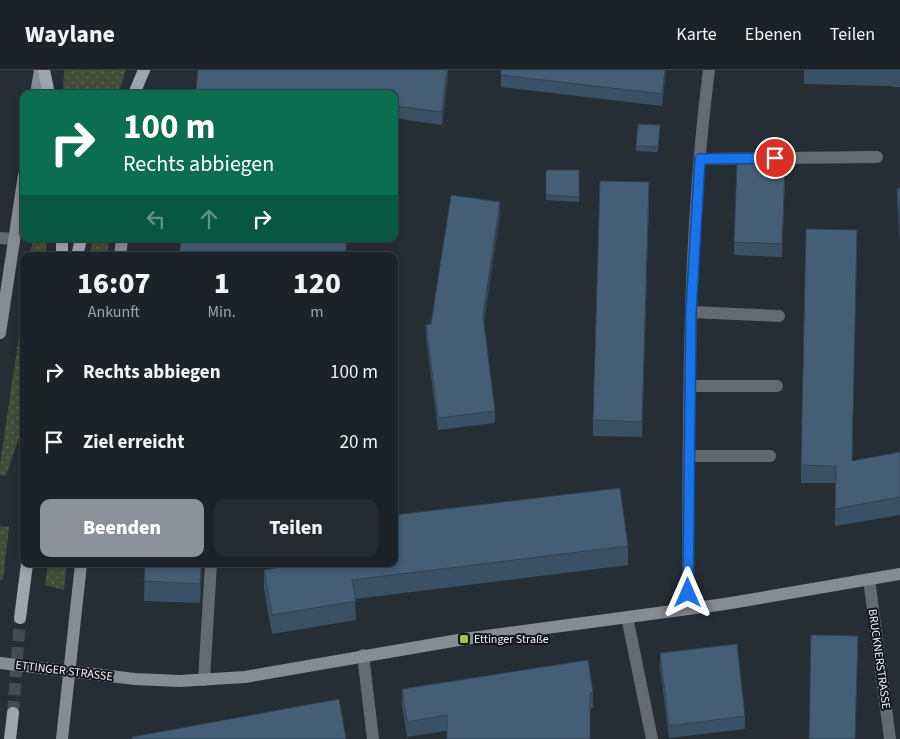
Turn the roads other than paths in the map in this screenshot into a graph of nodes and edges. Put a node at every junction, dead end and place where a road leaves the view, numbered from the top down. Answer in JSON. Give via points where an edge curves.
{"nodes":[{"id":1,"x":40,"y":70,"type":"edge"},
{"id":2,"x":44,"y":70,"type":"edge"},
{"id":3,"x":144,"y":70,"type":"edge"},
{"id":4,"x":709,"y":70,"type":"edge"},
{"id":5,"x":37,"y":90,"type":"edge"},
{"id":6,"x":48,"y":90,"type":"edge"},
{"id":7,"x":136,"y":90,"type":"edge"},
{"id":8,"x":142,"y":90,"type":"edge"},
{"id":9,"x":877,"y":158,"type":"dead end"},
{"id":10,"x":700,"y":159,"type":"junction"},
{"id":11,"x":20,"y":201,"type":"edge"},
{"id":12,"x":0,"y":238,"type":"edge"},
{"id":13,"x":14,"y":239,"type":"junction"},
{"id":14,"x":691,"y":312,"type":"junction"},
{"id":15,"x":779,"y":316,"type":"dead end"},
{"id":16,"x":0,"y":332,"type":"edge"},
{"id":17,"x":690,"y":386,"type":"junction"},
{"id":18,"x":777,"y":386,"type":"dead end"},
{"id":19,"x":690,"y":456,"type":"junction"},
{"id":20,"x":770,"y":456,"type":"dead end"},
{"id":21,"x":27,"y":567,"type":"edge"},
{"id":22,"x":81,"y":567,"type":"edge"},
{"id":23,"x":211,"y":567,"type":"edge"},
{"id":24,"x":900,"y":574,"type":"edge"},
{"id":25,"x":868,"y":579,"type":"junction"},
{"id":26,"x":688,"y":609,"type":"junction"},
{"id":27,"x":627,"y":617,"type":"junction"},
{"id":28,"x":20,"y":618,"type":"tunnel mouth"},
{"id":29,"x":363,"y":655,"type":"junction"},
{"id":30,"x":0,"y":663,"type":"edge"},
{"id":31,"x":69,"y":671,"type":"junction"},
{"id":32,"x":204,"y":680,"type":"junction"},
{"id":33,"x":13,"y":713,"type":"tunnel mouth"},
{"id":34,"x":10,"y":739,"type":"edge"},
{"id":35,"x":62,"y":739,"type":"edge"},
{"id":36,"x":373,"y":739,"type":"edge"},
{"id":37,"x":652,"y":739,"type":"edge"},
{"id":38,"x":890,"y":739,"type":"edge"}],
"edges":[{"from":1,"to":5,"type":"main road"},
{"from":2,"to":6,"type":"main road"},
{"from":3,"to":7,"type":"main road"},
{"from":3,"to":8,"type":"main road"},
{"from":4,"to":10,"type":"street"},
{"from":9,"to":10,"type":"street"},
{"from":10,"to":14,"type":"street"},
{"from":11,"to":13,"type":"main road"},
{"from":12,"to":13,"type":"street"},
{"from":13,"to":16,"type":"main road"},
{"from":14,"to":15,"type":"street"},
{"from":14,"to":17,"type":"street"},
{"from":17,"to":18,"type":"street"},
{"from":17,"to":19,"type":"street"},
{"from":19,"to":20,"type":"street"},
{"from":19,"to":26,"type":"street"},
{"from":21,"to":28,"type":"main road"},
{"from":22,"to":31,"type":"main road"},
{"from":23,"to":32,"type":"street"},
{"from":24,"to":25,"type":"main road","name":"ETTINGER STRASSE"},
{"from":25,"to":26,"type":"main road","name":"ETTINGER STRASSE"},
{"from":25,"to":38,"type":"street","name":"BRUCKNERSTRASSE"},
{"from":26,"to":27,"type":"main road","name":"ETTINGER STRASSE"},
{"from":27,"to":29,"type":"main road","name":"ETTINGER STRASSE"},
{"from":27,"to":37,"type":"street"},
{"from":29,"to":32,"type":"main road","name":"ETTINGER STRASSE"},
{"from":29,"to":36,"type":"street"},
{"from":30,"to":31,"type":"main road","name":"ETTINGER STRASSE"},
{"from":31,"to":32,"type":"main road","name":"ETTINGER STRASSE","via":[[135,679]]},
{"from":31,"to":35,"type":"main road"},
{"from":33,"to":34,"type":"main road"}]}
